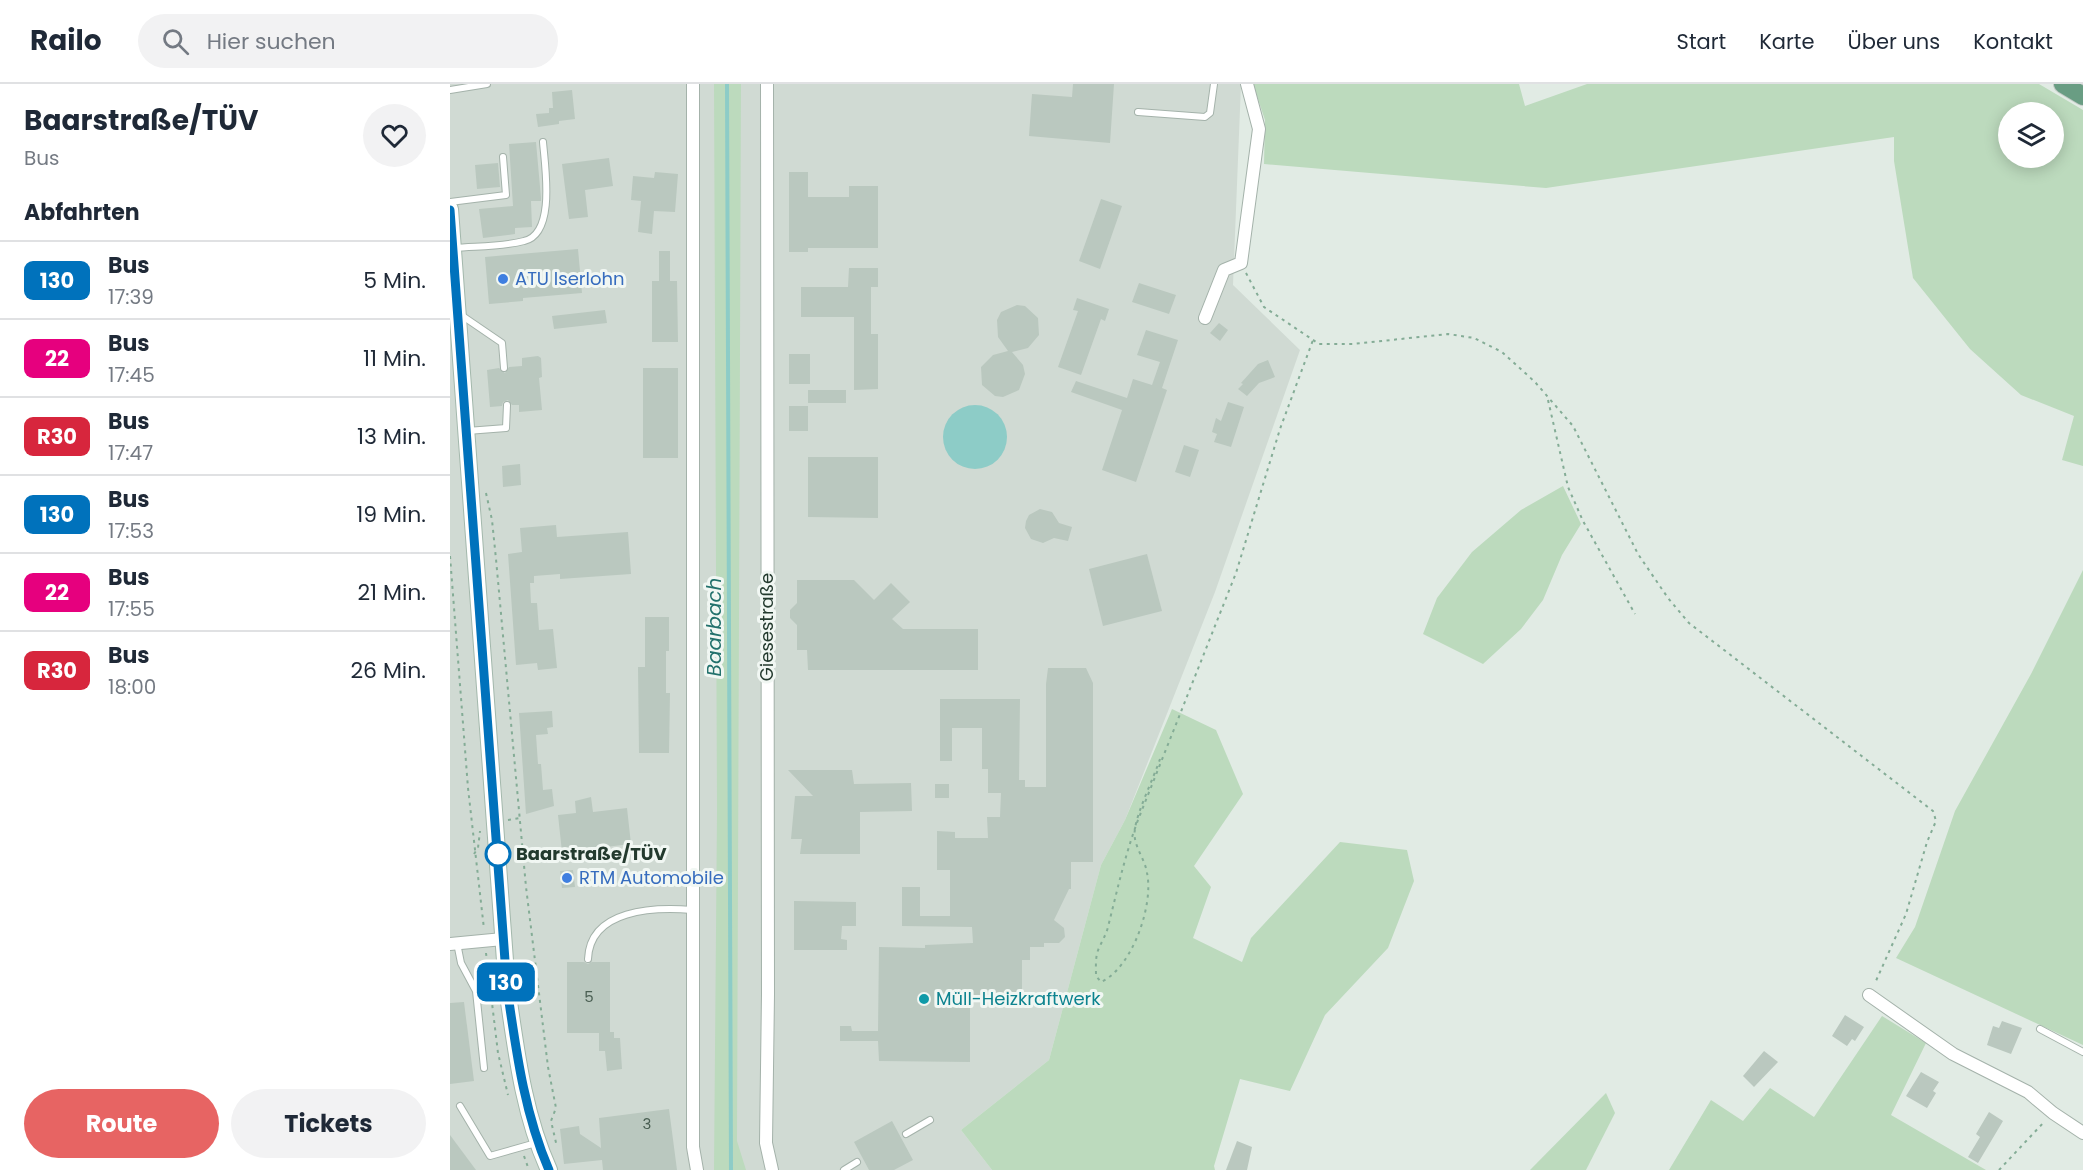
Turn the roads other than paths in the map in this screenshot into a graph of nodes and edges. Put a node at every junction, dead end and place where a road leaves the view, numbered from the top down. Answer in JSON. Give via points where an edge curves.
{"nodes":[{"id":1,"x":487,"y":84,"type":"edge"},
{"id":2,"x":693,"y":84,"type":"edge"},
{"id":3,"x":767,"y":84,"type":"edge"},
{"id":4,"x":1214,"y":84,"type":"edge"},
{"id":5,"x":1247,"y":84,"type":"edge"},
{"id":6,"x":2063,"y":84,"type":"edge"},
{"id":7,"x":450,"y":90,"type":"edge"},
{"id":8,"x":2083,"y":96,"type":"edge"},
{"id":9,"x":1138,"y":111,"type":"dead end"},
{"id":10,"x":543,"y":142,"type":"dead end"},
{"id":11,"x":503,"y":157,"type":"dead end"},
{"id":12,"x":450,"y":202,"type":"edge"},
{"id":13,"x":450,"y":209,"type":"edge"},
{"id":14,"x":453,"y":248,"type":"junction"},
{"id":15,"x":458,"y":313,"type":"junction"},
{"id":16,"x":1205,"y":318,"type":"dead end"},
{"id":17,"x":504,"y":368,"type":"dead end"},
{"id":18,"x":507,"y":405,"type":"dead end"},
{"id":19,"x":466,"y":431,"type":"junction"},
{"id":20,"x":694,"y":910,"type":"junction"},
{"id":21,"x":503,"y":939,"type":"junction"},
{"id":22,"x":453,"y":944,"type":"edge"},
{"id":23,"x":588,"y":959,"type":"dead end"},
{"id":24,"x":1869,"y":995,"type":"road end"},
{"id":25,"x":2040,"y":1029,"type":"dead end"},
{"id":26,"x":2083,"y":1052,"type":"edge"},
{"id":27,"x":484,"y":1068,"type":"dead end"},
{"id":28,"x":460,"y":1106,"type":"dead end"},
{"id":29,"x":930,"y":1120,"type":"dead end"},
{"id":30,"x":2083,"y":1132,"type":"edge"},
{"id":31,"x":906,"y":1134,"type":"dead end"},
{"id":32,"x":537,"y":1143,"type":"junction"},
{"id":33,"x":857,"y":1162,"type":"dead end"},
{"id":34,"x":549,"y":1170,"type":"edge"},
{"id":35,"x":697,"y":1170,"type":"edge"},
{"id":36,"x":772,"y":1170,"type":"edge"},
{"id":37,"x":844,"y":1170,"type":"edge"}],
"edges":[{"from":1,"to":7,"type":"lane"},
{"from":2,"to":20,"type":"street"},
{"from":3,"to":36,"type":"street","name":"Giesestraße","via":[[766,1143]]},
{"from":4,"to":9,"type":"lane","via":[[1210,113],[1205,117]]},
{"from":5,"to":16,"type":"street","via":[[1259,129],[1241,263],[1224,270]]},
{"from":6,"to":8,"type":"main road"},
{"from":10,"to":14,"type":"lane","via":[[547,196],[541,228],[526,241]]},
{"from":11,"to":12,"type":"lane","via":[[506,195]]},
{"from":13,"to":14,"type":"main road"},
{"from":14,"to":15,"type":"main road"},
{"from":15,"to":17,"type":"lane","via":[[502,343]]},
{"from":15,"to":19,"type":"main road"},
{"from":18,"to":19,"type":"lane","via":[[506,428]]},
{"from":19,"to":21,"type":"main road"},
{"from":20,"to":23,"type":"lane","via":[[641,910],[616,918],[599,929],[588,946]]},
{"from":20,"to":35,"type":"street","via":[[693,1147]]},
{"from":21,"to":22,"type":"street"},
{"from":21,"to":32,"type":"main road","via":[[513,1034]]},
{"from":22,"to":27,"type":"lane","via":[[476,991]]},
{"from":24,"to":30,"type":"street","via":[[1953,1054],[2028,1092]]},
{"from":25,"to":26,"type":"lane"},
{"from":28,"to":32,"type":"lane","via":[[490,1155]]},
{"from":29,"to":31,"type":"lane"},
{"from":32,"to":34,"type":"main road"},
{"from":33,"to":37,"type":"lane"}]}
